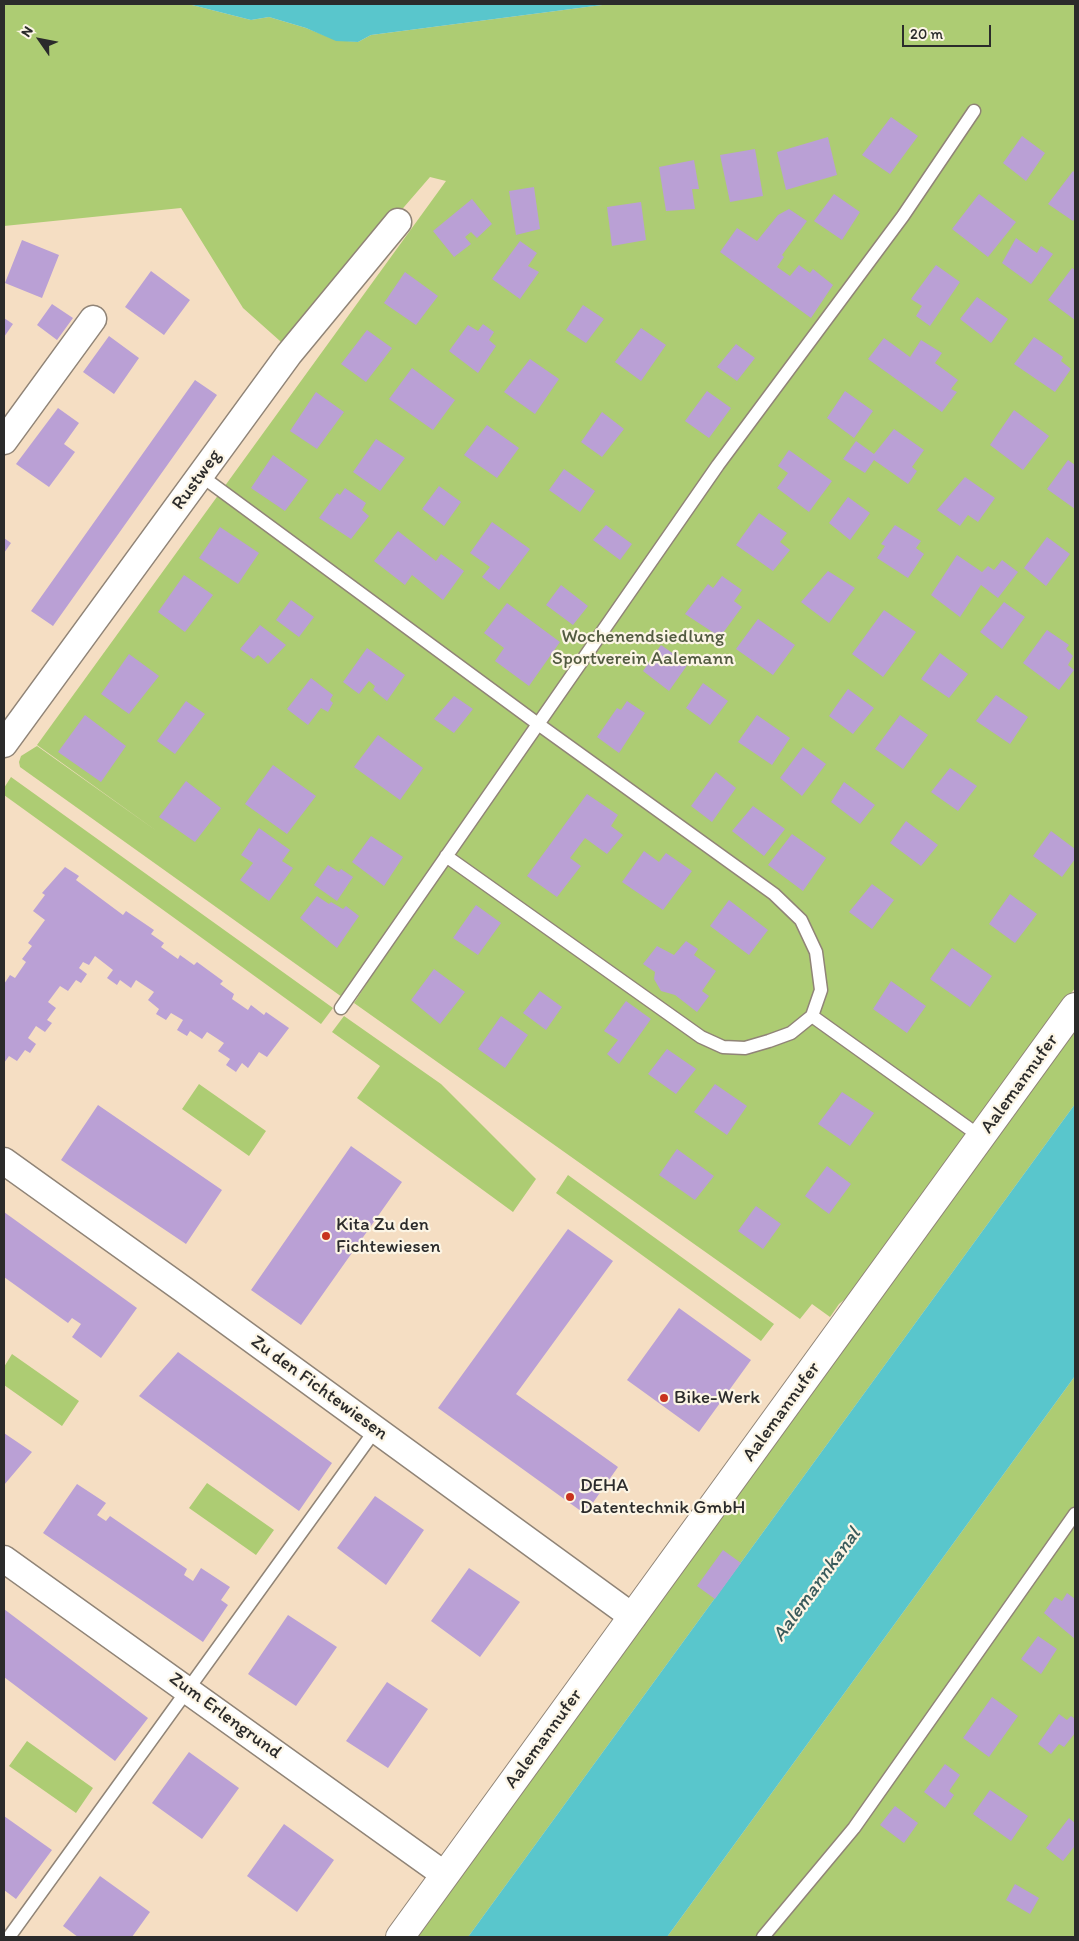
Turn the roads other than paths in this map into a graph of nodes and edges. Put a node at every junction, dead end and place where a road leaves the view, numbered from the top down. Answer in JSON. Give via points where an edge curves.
{"nodes":[{"id":1,"x":974,"y":111,"type":"dead end"},
{"id":2,"x":398,"y":222,"type":"dead end"},
{"id":3,"x":93,"y":319,"type":"dead end"},
{"id":4,"x":4,"y":441,"type":"edge"},
{"id":5,"x":200,"y":475,"type":"junction"},
{"id":6,"x":538,"y":724,"type":"junction"},
{"id":7,"x":4,"y":744,"type":"edge"},
{"id":8,"x":446,"y":856,"type":"junction"},
{"id":9,"x":1075,"y":1007,"type":"edge"},
{"id":10,"x":341,"y":1008,"type":"dead end"},
{"id":11,"x":812,"y":1016,"type":"junction"},
{"id":12,"x":981,"y":1137,"type":"junction"},
{"id":13,"x":4,"y":1161,"type":"edge"},
{"id":14,"x":376,"y":1429,"type":"junction"},
{"id":15,"x":1075,"y":1514,"type":"edge"},
{"id":16,"x":4,"y":1559,"type":"edge"},
{"id":17,"x":633,"y":1617,"type":"junction"},
{"id":18,"x":187,"y":1689,"type":"junction"},
{"id":19,"x":445,"y":1875,"type":"junction"},
{"id":20,"x":10,"y":1937,"type":"edge"},
{"id":21,"x":400,"y":1937,"type":"edge"},
{"id":22,"x":763,"y":1937,"type":"edge"}],
"edges":[{"from":1,"to":6,"type":"lane","via":[[903,216],[718,465]]},
{"from":2,"to":5,"type":"street","name":"Rustweg","via":[[289,354]]},
{"from":3,"to":4,"type":"street"},
{"from":5,"to":6,"type":"lane"},
{"from":5,"to":7,"type":"street","name":"Rustweg"},
{"from":6,"to":8,"type":"lane"},
{"from":6,"to":11,"type":"lane","via":[[774,894],[801,920],[816,952],[821,990]]},
{"from":8,"to":10,"type":"lane"},
{"from":8,"to":11,"type":"lane","via":[[701,1037],[723,1047],[745,1048],[769,1042],[791,1033]]},
{"from":9,"to":12,"type":"street","name":"Aalemannufer"},
{"from":11,"to":12,"type":"lane"},
{"from":12,"to":17,"type":"street","name":"Aalemannufer"},
{"from":13,"to":14,"type":"street","name":"Zu den Fichtewiesen"},
{"from":14,"to":17,"type":"street","name":"Zu den Fichtewiesen"},
{"from":14,"to":18,"type":"lane"},
{"from":15,"to":22,"type":"lane","via":[[854,1828]]},
{"from":16,"to":18,"type":"street","name":"Zum Erlengrund"},
{"from":17,"to":19,"type":"street","name":"Aalemannufer"},
{"from":18,"to":19,"type":"street","name":"Zum Erlengrund"},
{"from":18,"to":20,"type":"lane"},
{"from":19,"to":21,"type":"street","name":"Aalemannufer"}]}
